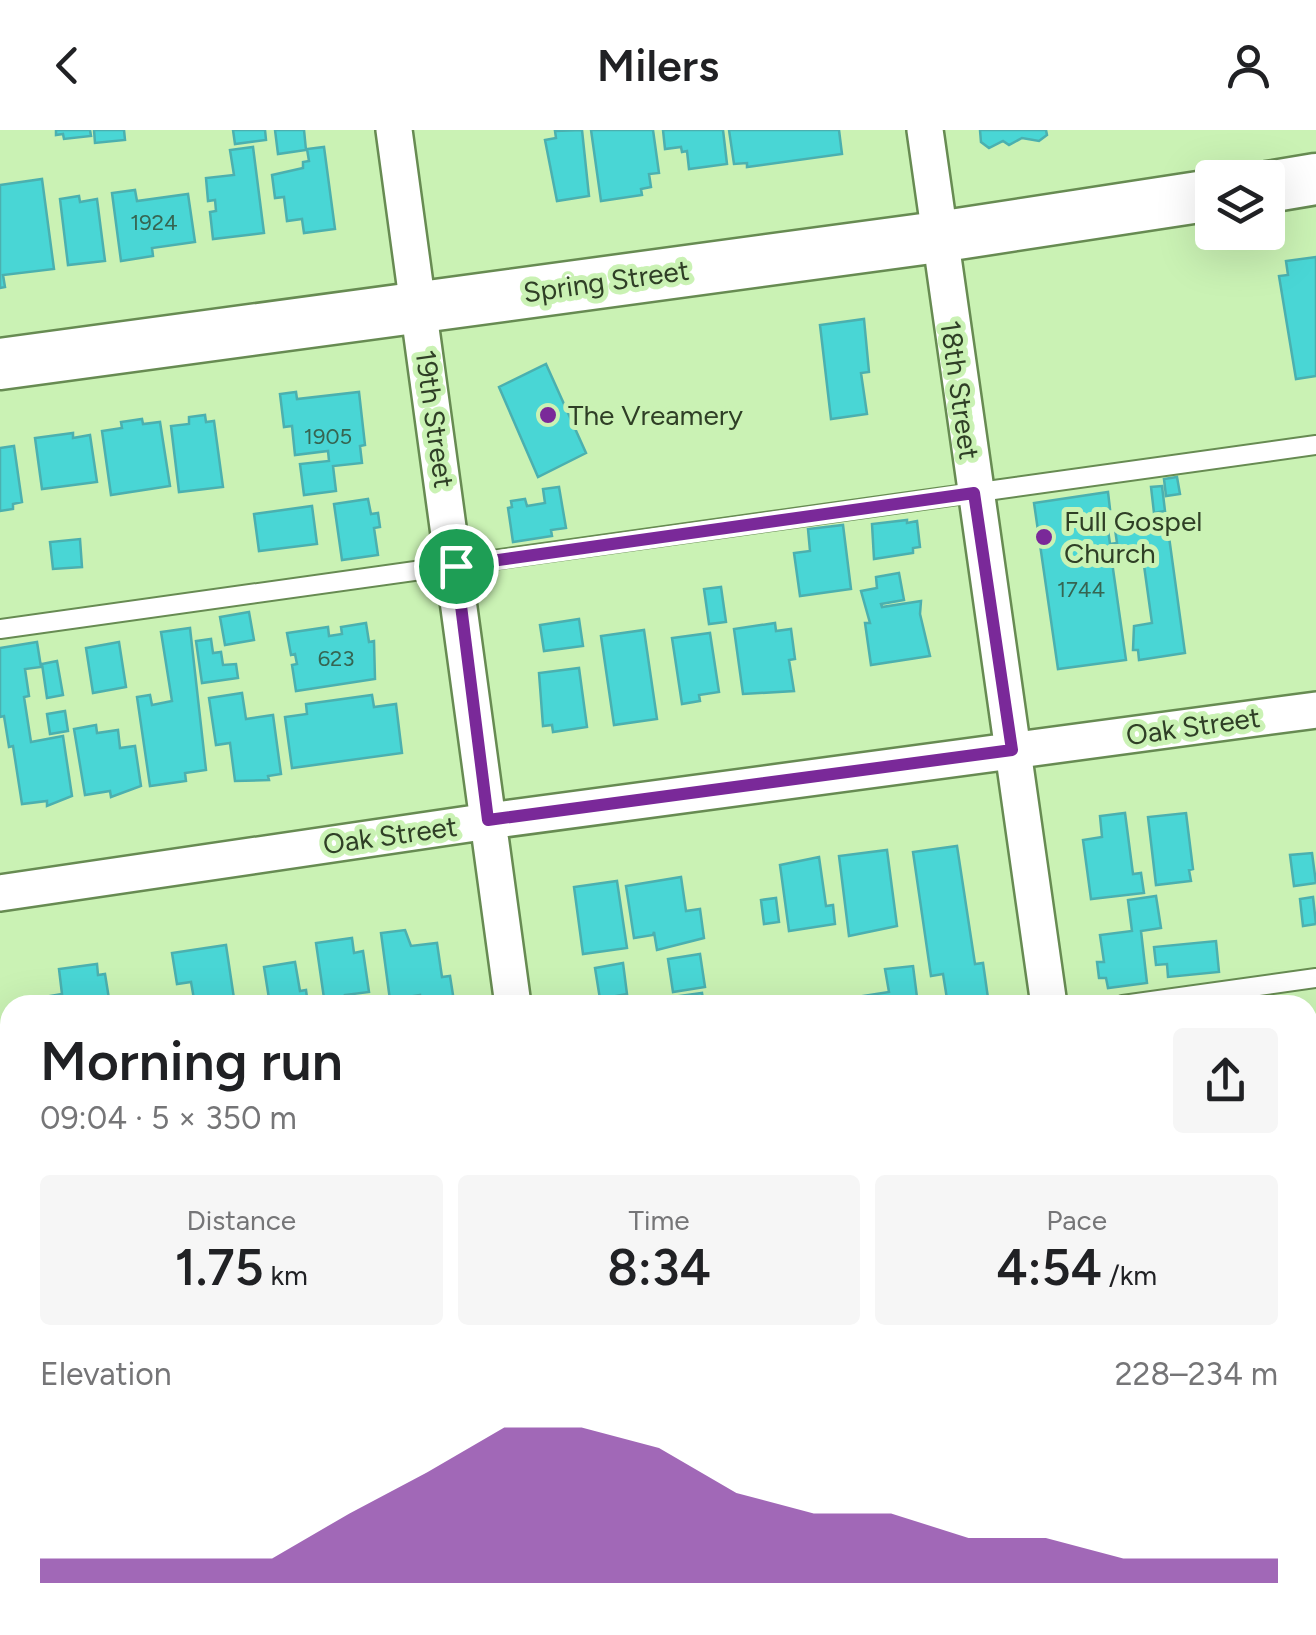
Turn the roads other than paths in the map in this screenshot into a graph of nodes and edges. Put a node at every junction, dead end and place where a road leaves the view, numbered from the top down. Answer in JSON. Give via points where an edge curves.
{"nodes":[{"id":1,"x":394,"y":130,"type":"edge"},
{"id":2,"x":925,"y":130,"type":"edge"},
{"id":3,"x":1316,"y":179,"type":"edge"},
{"id":4,"x":1285,"y":184,"type":"edge"},
{"id":5,"x":1195,"y":198,"type":"edge"},
{"id":6,"x":938,"y":237,"type":"junction"},
{"id":7,"x":419,"y":306,"type":"junction"},
{"id":8,"x":0,"y":364,"type":"edge"},
{"id":9,"x":1316,"y":445,"type":"edge"},
{"id":10,"x":974,"y":493,"type":"junction"},
{"id":11,"x":456,"y":566,"type":"junction"},
{"id":12,"x":0,"y":629,"type":"edge"},
{"id":13,"x":1316,"y":710,"type":"edge"},
{"id":14,"x":1012,"y":750,"type":"junction"},
{"id":15,"x":488,"y":820,"type":"junction"},
{"id":16,"x":0,"y":893,"type":"edge"},
{"id":17,"x":1316,"y":978,"type":"edge"},
{"id":18,"x":513,"y":995,"type":"edge"},
{"id":19,"x":1049,"y":995,"type":"edge"},
{"id":20,"x":1194,"y":995,"type":"edge"}],
"edges":[{"from":1,"to":7,"type":"street","name":"19th Street"},
{"from":2,"to":6,"type":"street","name":"18th Street"},
{"from":3,"to":4,"type":"main road"},
{"from":5,"to":6,"type":"main road","name":"Spring Street"},
{"from":6,"to":7,"type":"main road","name":"Spring Street"},
{"from":6,"to":10,"type":"street","name":"18th Street"},
{"from":7,"to":8,"type":"main road","name":"Spring Street"},
{"from":7,"to":11,"type":"street","name":"19th Street"},
{"from":9,"to":10,"type":"lane"},
{"from":10,"to":11,"type":"lane"},
{"from":10,"to":14,"type":"street","name":"18th Street"},
{"from":11,"to":12,"type":"lane"},
{"from":11,"to":15,"type":"street","name":"19th Street"},
{"from":13,"to":14,"type":"street","name":"Oak Street"},
{"from":14,"to":15,"type":"street","name":"Oak Street"},
{"from":14,"to":19,"type":"street","name":"18th Street"},
{"from":15,"to":16,"type":"street","name":"Oak Street"},
{"from":15,"to":18,"type":"street","name":"19th Street"},
{"from":17,"to":20,"type":"lane"}]}
